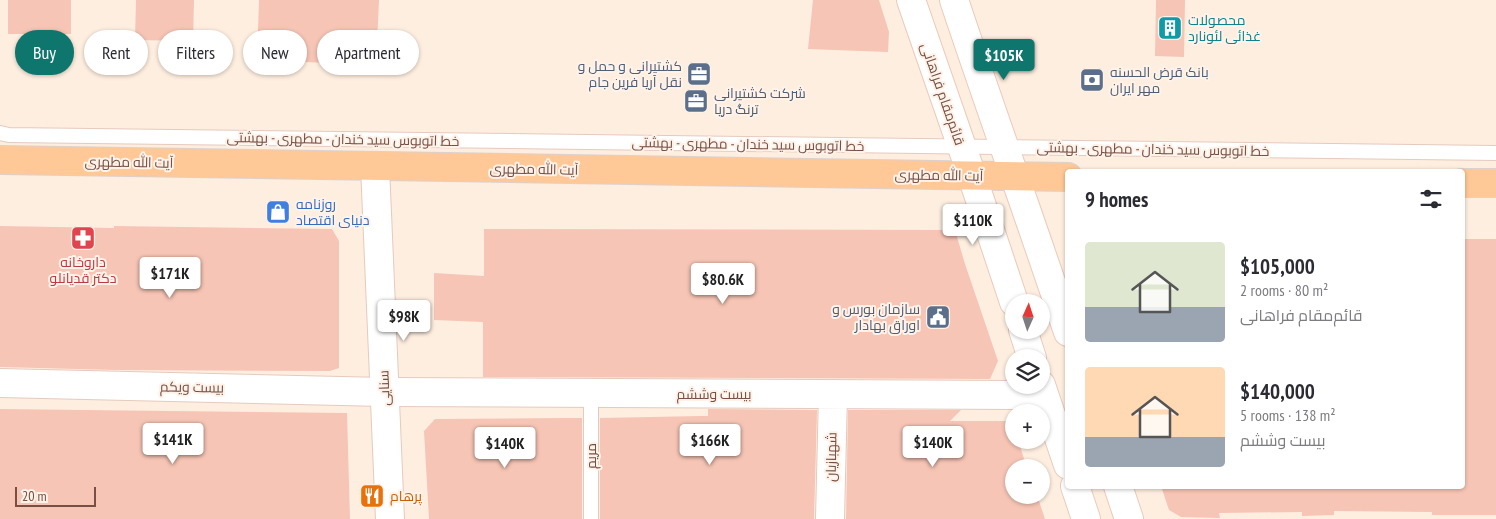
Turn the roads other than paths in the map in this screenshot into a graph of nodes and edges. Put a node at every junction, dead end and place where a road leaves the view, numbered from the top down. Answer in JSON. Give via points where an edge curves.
{"nodes":[{"id":1,"x":911,"y":0,"type":"edge"},
{"id":2,"x":954,"y":0,"type":"edge"},
{"id":3,"x":0,"y":133,"type":"edge"},
{"id":4,"x":961,"y":146,"type":"junction"},
{"id":5,"x":1004,"y":147,"type":"junction"},
{"id":6,"x":1496,"y":153,"type":"edge"},
{"id":7,"x":0,"y":160,"type":"edge"},
{"id":8,"x":375,"y":166,"type":"junction"},
{"id":9,"x":972,"y":176,"type":"junction"},
{"id":10,"x":1015,"y":176,"type":"junction"},
{"id":11,"x":1065,"y":177,"type":"edge"},
{"id":12,"x":1465,"y":183,"type":"edge"},
{"id":13,"x":1496,"y":184,"type":"edge"},
{"id":14,"x":1011,"y":294,"type":"edge"},
{"id":15,"x":1065,"y":323,"type":"edge"},
{"id":16,"x":0,"y":382,"type":"edge"},
{"id":17,"x":1005,"y":391,"type":"edge"},
{"id":18,"x":384,"y":392,"type":"junction"},
{"id":19,"x":591,"y":393,"type":"junction"},
{"id":20,"x":833,"y":394,"type":"junction"},
{"id":21,"x":1044,"y":394,"type":"edge"},
{"id":22,"x":1065,"y":456,"type":"edge"},
{"id":23,"x":1076,"y":489,"type":"edge"},
{"id":24,"x":1119,"y":489,"type":"edge"},
{"id":25,"x":390,"y":519,"type":"edge"},
{"id":26,"x":590,"y":519,"type":"edge"},
{"id":27,"x":830,"y":519,"type":"edge"},
{"id":28,"x":1086,"y":519,"type":"edge"},
{"id":29,"x":1129,"y":519,"type":"edge"}],
"edges":[{"from":1,"to":4,"type":"street","name":"قائم‌مقام فراهانی"},
{"from":2,"to":5,"type":"street"},
{"from":3,"to":4,"type":"lane","name":"خط اتوبوس سید خندان - مطهری - بهشتی"},
{"from":4,"to":5,"type":"lane","name":"خط اتوبوس سید خندان - مطهری - بهشتی"},
{"from":4,"to":9,"type":"street","name":"قائم‌مقام فراهانی"},
{"from":5,"to":6,"type":"lane","name":"خط اتوبوس سید خندان - مطهری - بهشتی"},
{"from":5,"to":10,"type":"street"},
{"from":7,"to":8,"type":"main road","name":"آیت الله مطهری"},
{"from":8,"to":9,"type":"main road","name":"آیت الله مطهری"},
{"from":8,"to":18,"type":"street","name":"سنایی"},
{"from":9,"to":10,"type":"main road","name":"آیت الله مطهری"},
{"from":9,"to":14,"type":"street","name":"قائم‌مقام فراهانی"},
{"from":10,"to":11,"type":"main road","name":"آیت الله مطهری"},
{"from":10,"to":15,"type":"street"},
{"from":12,"to":13,"type":"main road"},
{"from":16,"to":18,"type":"street","name":"بیست ویکم"},
{"from":17,"to":20,"type":"street","name":"بیست وششم"},
{"from":18,"to":19,"type":"street","name":"بیست وششم"},
{"from":18,"to":25,"type":"street","name":"سنایی"},
{"from":19,"to":20,"type":"street","name":"بیست وششم"},
{"from":19,"to":26,"type":"lane","name":"مریم"},
{"from":20,"to":27,"type":"street","name":"شهبازیان"},
{"from":21,"to":22,"type":"street"},
{"from":23,"to":28,"type":"street"},
{"from":24,"to":29,"type":"street"}]}
